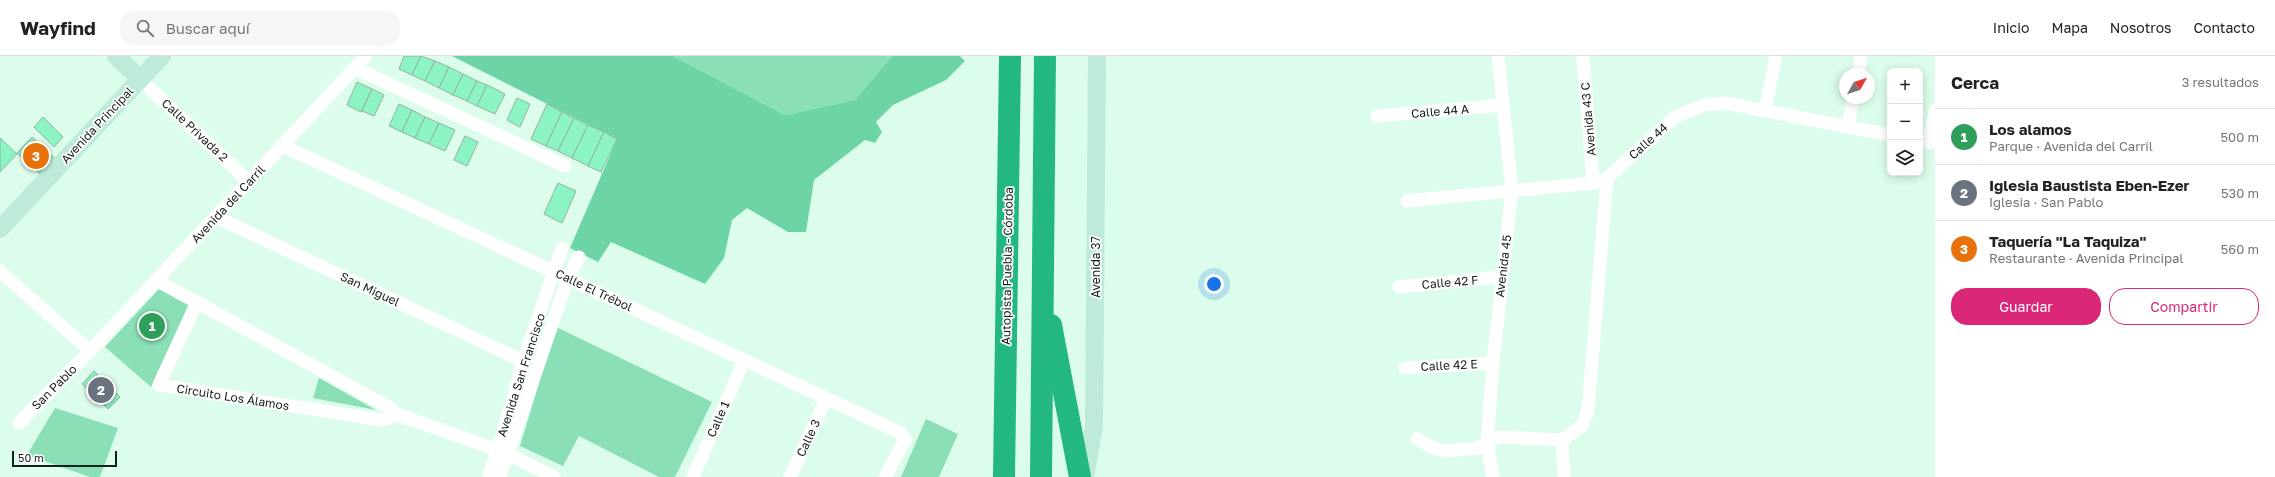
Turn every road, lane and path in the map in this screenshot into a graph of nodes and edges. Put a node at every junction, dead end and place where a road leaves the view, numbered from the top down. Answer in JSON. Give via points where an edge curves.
{"nodes":[{"id":1,"x":116,"y":56,"type":"edge"},
{"id":2,"x":162,"y":56,"type":"edge"},
{"id":3,"x":366,"y":56,"type":"edge"},
{"id":4,"x":1010,"y":56,"type":"edge"},
{"id":5,"x":1045,"y":56,"type":"edge"},
{"id":6,"x":1097,"y":56,"type":"edge"},
{"id":7,"x":1498,"y":56,"type":"edge"},
{"id":8,"x":1583,"y":56,"type":"edge"},
{"id":9,"x":1776,"y":56,"type":"edge"},
{"id":10,"x":1861,"y":56,"type":"edge"},
{"id":11,"x":355,"y":68,"type":"junction"},
{"id":12,"x":1859,"y":68,"type":"edge"},
{"id":13,"x":140,"y":79,"type":"junction"},
{"id":14,"x":1852,"y":104,"type":"edge"},
{"id":15,"x":1503,"y":105,"type":"junction"},
{"id":16,"x":1765,"y":110,"type":"junction"},
{"id":17,"x":1935,"y":111,"type":"edge"},
{"id":18,"x":1377,"y":116,"type":"dead end"},
{"id":19,"x":1848,"y":126,"type":"junction"},
{"id":20,"x":1887,"y":134,"type":"edge"},
{"id":21,"x":1928,"y":143,"type":"edge"},
{"id":22,"x":283,"y":146,"type":"junction"},
{"id":23,"x":564,"y":166,"type":"dead end"},
{"id":24,"x":1606,"y":178,"type":"junction"},
{"id":25,"x":249,"y":182,"type":"junction"},
{"id":26,"x":1593,"y":183,"type":"junction"},
{"id":27,"x":1512,"y":190,"type":"junction"},
{"id":28,"x":1407,"y":202,"type":"dead end"},
{"id":29,"x":216,"y":216,"type":"junction"},
{"id":30,"x":0,"y":229,"type":"edge"},
{"id":31,"x":562,"y":248,"type":"dead end"},
{"id":32,"x":579,"y":257,"type":"dead end"},
{"id":33,"x":1042,"y":269,"type":"junction"},
{"id":34,"x":0,"y":271,"type":"edge"},
{"id":35,"x":555,"y":272,"type":"junction"},
{"id":36,"x":1501,"y":277,"type":"junction"},
{"id":37,"x":568,"y":278,"type":"junction"},
{"id":38,"x":156,"y":280,"type":"junction"},
{"id":39,"x":1399,"y":286,"type":"dead end"},
{"id":40,"x":197,"y":302,"type":"junction"},
{"id":41,"x":90,"y":351,"type":"junction"},
{"id":42,"x":523,"y":361,"type":"junction"},
{"id":43,"x":744,"y":361,"type":"junction"},
{"id":44,"x":1493,"y":363,"type":"junction"},
{"id":45,"x":1405,"y":368,"type":"dead end"},
{"id":46,"x":826,"y":399,"type":"junction"},
{"id":47,"x":508,"y":408,"type":"junction"},
{"id":48,"x":522,"y":412,"type":"junction"},
{"id":49,"x":394,"y":413,"type":"junction"},
{"id":50,"x":18,"y":423,"type":"dead end"},
{"id":51,"x":1417,"y":439,"type":"dead end"},
{"id":52,"x":1562,"y":440,"type":"junction"},
{"id":53,"x":1487,"y":443,"type":"junction"},
{"id":54,"x":503,"y":452,"type":"junction"},
{"id":55,"x":488,"y":477,"type":"edge"},
{"id":56,"x":500,"y":477,"type":"edge"},
{"id":57,"x":554,"y":477,"type":"edge"},
{"id":58,"x":693,"y":477,"type":"edge"},
{"id":59,"x":790,"y":477,"type":"edge"},
{"id":60,"x":885,"y":477,"type":"edge"},
{"id":61,"x":1004,"y":477,"type":"edge"},
{"id":62,"x":1041,"y":477,"type":"edge"},
{"id":63,"x":1080,"y":477,"type":"edge"},
{"id":64,"x":1085,"y":477,"type":"edge"},
{"id":65,"x":1493,"y":477,"type":"edge"},
{"id":66,"x":1564,"y":477,"type":"edge"}],
"edges":[{"from":1,"to":13,"type":"street"},
{"from":2,"to":13,"type":"street","name":"Avenida Principal"},
{"from":3,"to":11,"type":"street","name":"Avenida del Carril"},
{"from":4,"to":61,"type":"highway","name":"Autopista Puebla - Córdoba"},
{"from":5,"to":33,"type":"highway"},
{"from":6,"to":64,"type":"street","name":"Avenida 37","via":[[1094,427]]},
{"from":7,"to":15,"type":"street","name":"Avenida 45"},
{"from":8,"to":26,"type":"street","name":"Avenida 43 C"},
{"from":9,"to":16,"type":"street"},
{"from":10,"to":12,"type":"street"},
{"from":11,"to":22,"type":"street","name":"Avenida del Carril"},
{"from":11,"to":23,"type":"street"},
{"from":13,"to":25,"type":"street","name":"Calle Privada 2"},
{"from":13,"to":30,"type":"street","name":"Avenida Principal"},
{"from":14,"to":19,"type":"street"},
{"from":15,"to":18,"type":"street","name":"Calle 44 A"},
{"from":15,"to":27,"type":"street","name":"Avenida 45"},
{"from":16,"to":19,"type":"street","name":"Calle 44"},
{"from":16,"to":24,"type":"street","name":"Calle 44","via":[[1725,103],[1688,110],[1675,117]]},
{"from":17,"to":21,"type":"street"},
{"from":19,"to":20,"type":"street","name":"Calle 44"},
{"from":22,"to":25,"type":"street","name":"Avenida del Carril"},
{"from":22,"to":35,"type":"street","name":"Calle El Trébol"},
{"from":24,"to":26,"type":"street","name":"Calle 44"},
{"from":24,"to":52,"type":"street","via":[[1588,410],[1582,426]]},
{"from":25,"to":29,"type":"street","name":"Avenida del Carril"},
{"from":26,"to":27,"type":"street","name":"Calle 44"},
{"from":27,"to":28,"type":"street","name":"Calle 44"},
{"from":27,"to":36,"type":"street","name":"Avenida 45"},
{"from":29,"to":38,"type":"street","name":"Avenida del Carril"},
{"from":29,"to":42,"type":"street","name":"San Miguel"},
{"from":31,"to":35,"type":"street","name":"Avenida San Francisco"},
{"from":32,"to":37,"type":"street","name":"Avenida San Francisco"},
{"from":33,"to":62,"type":"highway"},
{"from":33,"to":63,"type":"highway"},
{"from":34,"to":41,"type":"street"},
{"from":35,"to":37,"type":"street","name":"Calle El Trébol"},
{"from":35,"to":42,"type":"street","name":"Avenida San Francisco"},
{"from":36,"to":39,"type":"street","name":"Calle 42 F"},
{"from":36,"to":44,"type":"street","name":"Avenida 45"},
{"from":37,"to":43,"type":"street","name":"Calle El Trébol"},
{"from":37,"to":48,"type":"street","name":"Avenida San Francisco"},
{"from":38,"to":40,"type":"street"},
{"from":38,"to":41,"type":"street","name":"Avenida del Carril"},
{"from":40,"to":49,"type":"street"},
{"from":40,"to":49,"type":"street","name":"Circuito Los Álamos","via":[[160,385],[381,420],[391,417]]},
{"from":41,"to":50,"type":"street","name":"San Pablo"},
{"from":42,"to":47,"type":"street","name":"Avenida San Francisco"},
{"from":43,"to":46,"type":"street","name":"Calle El Trébol"},
{"from":43,"to":58,"type":"street","name":"Calle 1"},
{"from":44,"to":45,"type":"street","name":"Calle 42 E"},
{"from":44,"to":53,"type":"street","name":"Avenida 45"},
{"from":46,"to":59,"type":"street","name":"Calle 3"},
{"from":46,"to":60,"type":"street","name":"Calle El Trébol","via":[[904,435],[905,440]]},
{"from":47,"to":48,"type":"street"},
{"from":47,"to":54,"type":"street","name":"Avenida San Francisco"},
{"from":48,"to":54,"type":"street","name":"Avenida San Francisco"},
{"from":49,"to":54,"type":"street"},
{"from":51,"to":53,"type":"street","via":[[1433,448],[1447,451],[1479,448]]},
{"from":52,"to":53,"type":"street","via":[[1498,437]]},
{"from":52,"to":66,"type":"street"},
{"from":53,"to":65,"type":"street","name":"Avenida 45"},
{"from":54,"to":55,"type":"street","name":"Avenida San Francisco"},
{"from":54,"to":56,"type":"street","name":"Avenida San Francisco"},
{"from":54,"to":57,"type":"street"}]}
